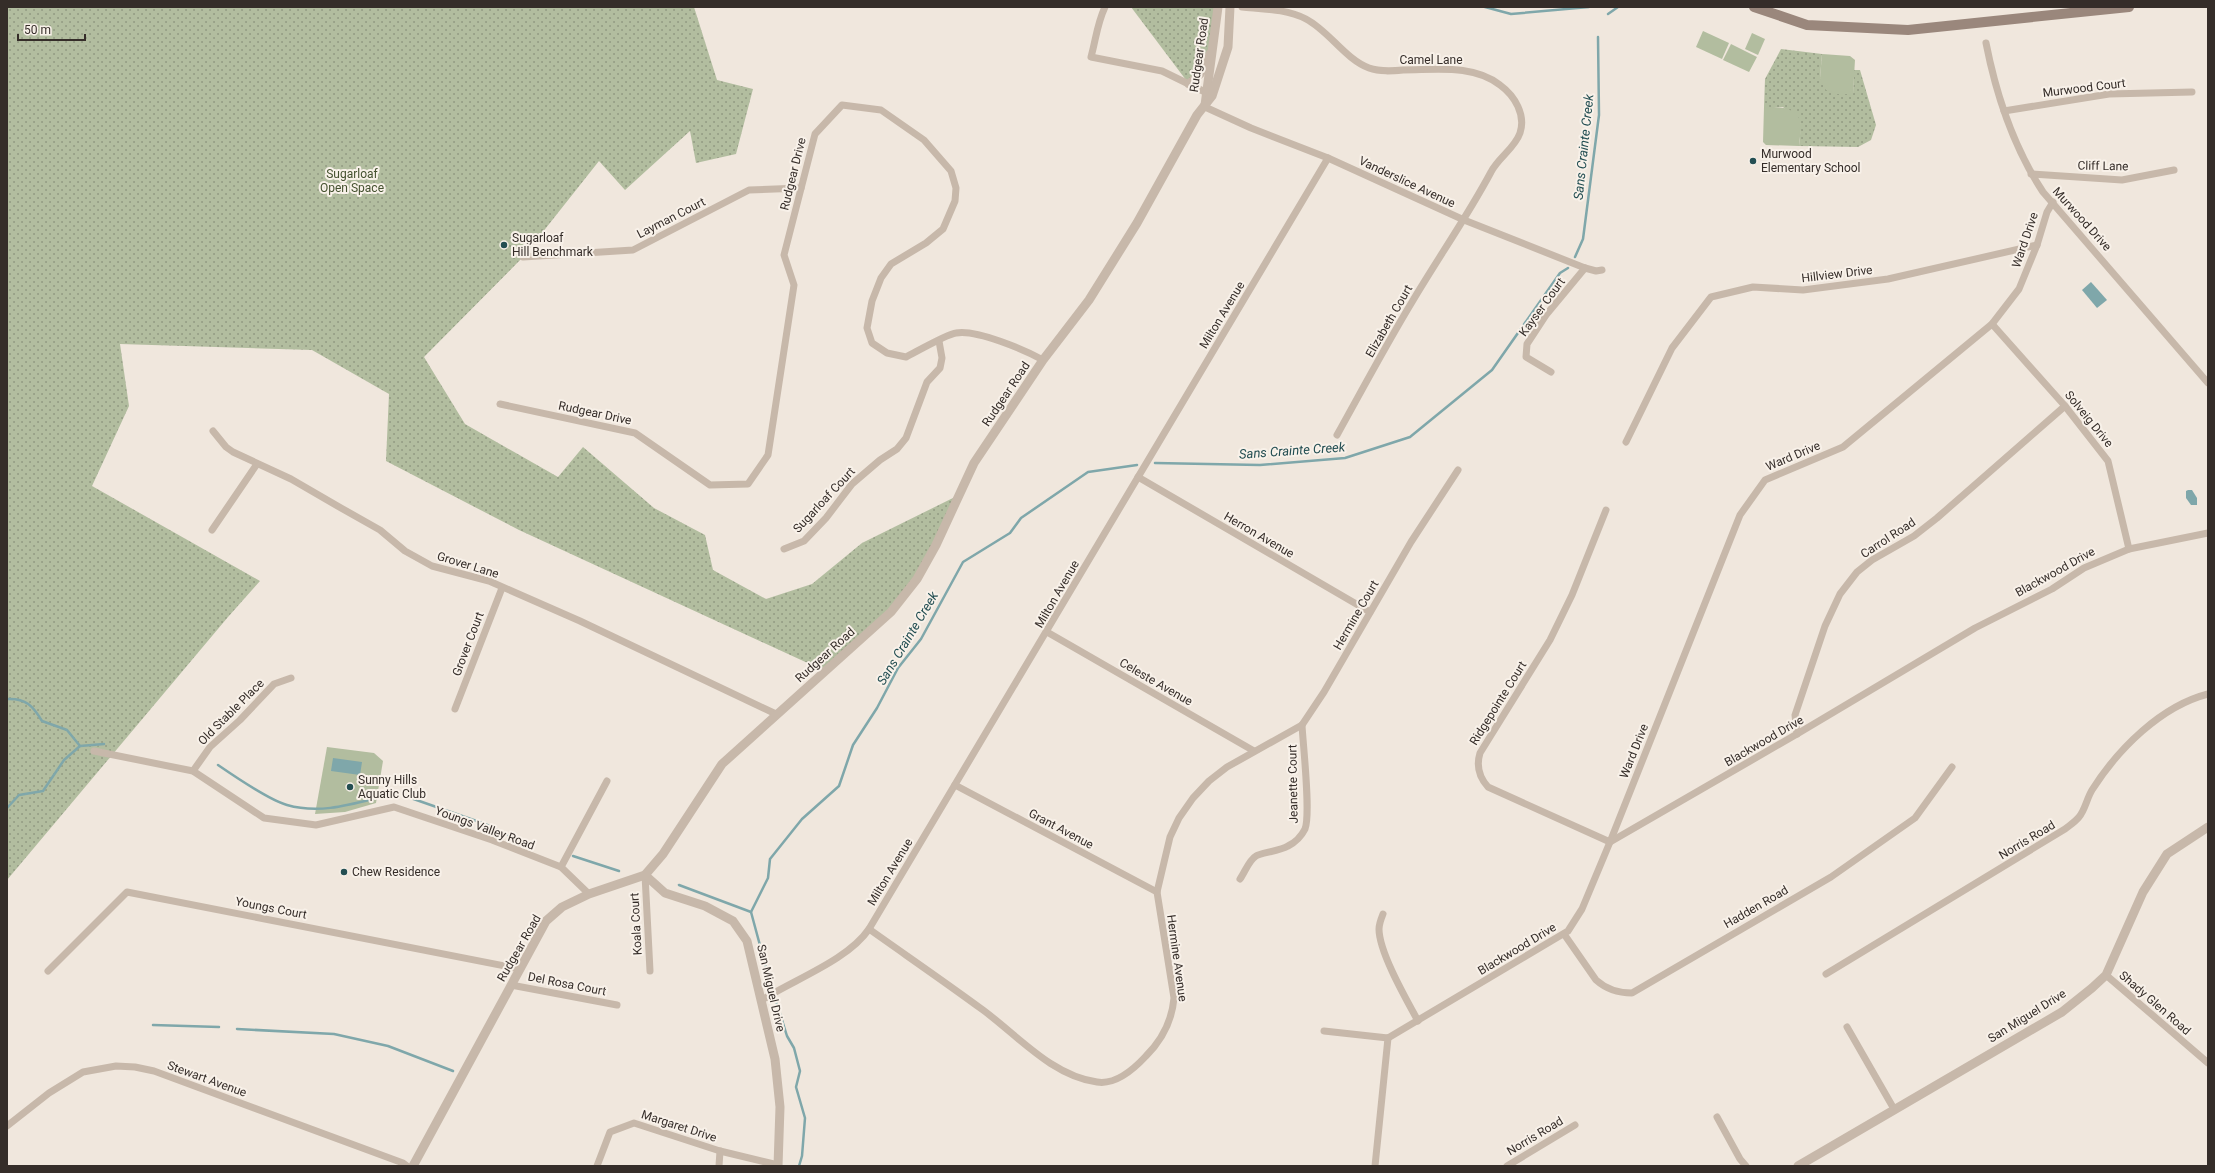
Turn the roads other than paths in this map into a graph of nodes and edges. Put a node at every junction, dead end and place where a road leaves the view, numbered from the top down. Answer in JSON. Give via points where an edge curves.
{"nodes":[{"id":1,"x":1105,"y":7,"type":"edge"},
{"id":2,"x":1218,"y":7,"type":"edge"},
{"id":3,"x":1230,"y":7,"type":"edge"},
{"id":4,"x":1242,"y":7,"type":"edge"},
{"id":5,"x":1754,"y":7,"type":"edge"},
{"id":6,"x":2129,"y":7,"type":"edge"},
{"id":7,"x":1986,"y":43,"type":"dead end"},
{"id":8,"x":1213,"y":48,"type":"junction"},
{"id":9,"x":1189,"y":84,"type":"junction"},
{"id":10,"x":1205,"y":92,"type":"junction"},
{"id":11,"x":2192,"y":92,"type":"dead end"},
{"id":12,"x":1205,"y":107,"type":"junction"},
{"id":13,"x":2004,"y":111,"type":"junction"},
{"id":14,"x":1328,"y":158,"type":"junction"},
{"id":15,"x":2174,"y":170,"type":"dead end"},
{"id":16,"x":2031,"y":174,"type":"junction"},
{"id":17,"x":801,"y":188,"type":"junction"},
{"id":18,"x":2053,"y":202,"type":"junction"},
{"id":19,"x":1464,"y":220,"type":"junction"},
{"id":20,"x":2037,"y":245,"type":"junction"},
{"id":21,"x":523,"y":257,"type":"dead end"},
{"id":22,"x":1585,"y":268,"type":"junction"},
{"id":23,"x":1602,"y":270,"type":"dead end"},
{"id":24,"x":1992,"y":324,"type":"junction"},
{"id":25,"x":939,"y":341,"type":"junction"},
{"id":26,"x":1043,"y":360,"type":"junction"},
{"id":27,"x":1551,"y":372,"type":"dead end"},
{"id":28,"x":2208,"y":383,"type":"edge"},
{"id":29,"x":500,"y":404,"type":"dead end"},
{"id":30,"x":2065,"y":406,"type":"junction"},
{"id":31,"x":213,"y":430,"type":"dead end"},
{"id":32,"x":1337,"y":435,"type":"dead end"},
{"id":33,"x":1626,"y":442,"type":"dead end"},
{"id":34,"x":257,"y":464,"type":"junction"},
{"id":35,"x":1458,"y":470,"type":"dead end"},
{"id":36,"x":1138,"y":477,"type":"junction"},
{"id":37,"x":1606,"y":510,"type":"dead end"},
{"id":38,"x":212,"y":530,"type":"dead end"},
{"id":39,"x":2208,"y":533,"type":"edge"},
{"id":40,"x":784,"y":549,"type":"dead end"},
{"id":41,"x":2129,"y":549,"type":"junction"},
{"id":42,"x":502,"y":588,"type":"junction"},
{"id":43,"x":1370,"y":612,"type":"junction"},
{"id":44,"x":1047,"y":632,"type":"junction"},
{"id":45,"x":291,"y":678,"type":"dead end"},
{"id":46,"x":2208,"y":694,"type":"edge"},
{"id":47,"x":455,"y":709,"type":"dead end"},
{"id":48,"x":776,"y":714,"type":"junction"},
{"id":49,"x":1302,"y":724,"type":"junction"},
{"id":50,"x":1797,"y":734,"type":"junction"},
{"id":51,"x":94,"y":751,"type":"dead end"},
{"id":52,"x":1254,"y":751,"type":"junction"},
{"id":53,"x":1952,"y":767,"type":"dead end"},
{"id":54,"x":193,"y":771,"type":"junction"},
{"id":55,"x":607,"y":781,"type":"dead end"},
{"id":56,"x":955,"y":785,"type":"junction"},
{"id":57,"x":2208,"y":828,"type":"edge"},
{"id":58,"x":1610,"y":842,"type":"junction"},
{"id":59,"x":561,"y":867,"type":"junction"},
{"id":60,"x":645,"y":875,"type":"junction"},
{"id":61,"x":1240,"y":878,"type":"dead end"},
{"id":62,"x":1157,"y":892,"type":"junction"},
{"id":63,"x":589,"y":894,"type":"junction"},
{"id":64,"x":1383,"y":914,"type":"dead end"},
{"id":65,"x":869,"y":929,"type":"junction"},
{"id":66,"x":1564,"y":934,"type":"junction"},
{"id":67,"x":520,"y":969,"type":"junction"},
{"id":68,"x":48,"y":971,"type":"dead end"},
{"id":69,"x":650,"y":972,"type":"dead end"},
{"id":70,"x":1826,"y":974,"type":"dead end"},
{"id":71,"x":2106,"y":975,"type":"junction"},
{"id":72,"x":511,"y":985,"type":"junction"},
{"id":73,"x":762,"y":1000,"type":"junction"},
{"id":74,"x":618,"y":1005,"type":"dead end"},
{"id":75,"x":1418,"y":1021,"type":"junction"},
{"id":76,"x":1847,"y":1026,"type":"dead end"},
{"id":77,"x":1324,"y":1031,"type":"dead end"},
{"id":78,"x":1388,"y":1038,"type":"junction"},
{"id":79,"x":2208,"y":1063,"type":"edge"},
{"id":80,"x":1894,"y":1109,"type":"junction"},
{"id":81,"x":1717,"y":1117,"type":"dead end"},
{"id":82,"x":1575,"y":1125,"type":"dead end"},
{"id":83,"x":7,"y":1126,"type":"edge"},
{"id":84,"x":720,"y":1151,"type":"junction"},
{"id":85,"x":407,"y":1166,"type":"edge"},
{"id":86,"x":413,"y":1166,"type":"edge"},
{"id":87,"x":597,"y":1166,"type":"edge"},
{"id":88,"x":719,"y":1166,"type":"edge"},
{"id":89,"x":778,"y":1166,"type":"edge"},
{"id":90,"x":1375,"y":1166,"type":"edge"},
{"id":91,"x":1507,"y":1166,"type":"edge"},
{"id":92,"x":1746,"y":1166,"type":"edge"},
{"id":93,"x":1798,"y":1166,"type":"edge"}],
"edges":[{"from":1,"to":9,"type":"street","via":[[1097,25],[1091,57],[1162,71]]},
{"from":2,"to":8,"type":"street","name":"Rudgear Road"},
{"from":3,"to":12,"type":"street","name":"Rudgear Road","via":[[1228,48],[1212,96]]},
{"from":4,"to":19,"type":"street","name":"Camel Lane","via":[[1286,12],[1307,20],[1368,67],[1384,71],[1466,71],[1482,74],[1501,86],[1519,106],[1522,120],[1520,134],[1494,167]]},
{"from":5,"to":6,"type":"main road","via":[[1807,26],[1908,30]]},
{"from":7,"to":13,"type":"street","name":"Murwood Drive"},
{"from":8,"to":9,"type":"street","via":[[1200,74]]},
{"from":8,"to":10,"type":"street","name":"Rudgear Road"},
{"from":9,"to":10,"type":"street"},
{"from":10,"to":12,"type":"street","name":"Rudgear Road"},
{"from":11,"to":13,"type":"street","name":"Murwood Court","via":[[2109,94]]},
{"from":12,"to":14,"type":"street","name":"Vanderslice Avenue"},
{"from":12,"to":26,"type":"street","name":"Rudgear Road","via":[[1197,115],[1137,224],[1089,300]]},
{"from":13,"to":16,"type":"street","name":"Murwood Drive"},
{"from":14,"to":19,"type":"street","name":"Vanderslice Avenue"},
{"from":14,"to":36,"type":"street","name":"Milton Avenue"},
{"from":15,"to":16,"type":"street","name":"Cliff Lane","via":[[2122,180]]},
{"from":16,"to":18,"type":"street","name":"Murwood Drive"},
{"from":17,"to":21,"type":"street","name":"Layman Court","via":[[749,190],[633,250]]},
{"from":17,"to":25,"type":"street","name":"Rudgear Drive","via":[[815,134],[842,105],[881,110],[924,140],[951,171],[956,188],[955,201],[943,229],[926,243],[891,264],[881,278],[872,300],[867,328],[872,343],[887,352],[906,357]]},
{"from":17,"to":29,"type":"street","name":"Rudgear Drive","via":[[784,255],[794,285],[768,455],[748,484],[710,485],[635,433]]},
{"from":18,"to":20,"type":"street","name":"Ward Drive","via":[[2042,224]]},
{"from":18,"to":28,"type":"street","name":"Murwood Drive"},
{"from":19,"to":22,"type":"street","name":"Vanderslice Avenue"},
{"from":19,"to":32,"type":"street","name":"Elizabeth Court","via":[[1412,302]]},
{"from":20,"to":24,"type":"street","name":"Ward Drive","via":[[2019,289]]},
{"from":20,"to":33,"type":"street","name":"Hillview Drive","via":[[1888,279],[1803,290],[1753,287],[1711,297],[1672,348]]},
{"from":22,"to":23,"type":"street","name":"Vanderslice Avenue"},
{"from":22,"to":27,"type":"street","name":"Kayser Court","via":[[1546,315],[1527,344],[1526,357]]},
{"from":24,"to":30,"type":"street","name":"Solveig Drive"},
{"from":24,"to":58,"type":"street","name":"Ward Drive","via":[[1844,447],[1765,480],[1740,516]]},
{"from":25,"to":26,"type":"street","name":"Rudgear Drive","via":[[956,332],[979,335],[1026,350]]},
{"from":25,"to":40,"type":"street","name":"Sugarloaf Court","via":[[942,358],[940,368],[927,382],[906,438],[852,484],[826,518],[804,541]]},
{"from":26,"to":48,"type":"street","name":"Rudgear Road","via":[[974,463],[917,580],[892,612]]},
{"from":30,"to":41,"type":"street","name":"Solveig Drive","via":[[2108,461]]},
{"from":30,"to":50,"type":"street","name":"Carrol Road","via":[[1937,518],[1914,536],[1872,560],[1840,594],[1825,626],[1795,715]]},
{"from":31,"to":34,"type":"street","name":"Grover Lane","via":[[226,447]]},
{"from":34,"to":38,"type":"street"},
{"from":34,"to":42,"type":"street","name":"Grover Lane","via":[[291,479],[380,530],[405,551],[432,566]]},
{"from":35,"to":43,"type":"street","name":"Hermine Court","via":[[1411,542]]},
{"from":36,"to":43,"type":"street","name":"Herron Avenue"},
{"from":36,"to":44,"type":"street","name":"Milton Avenue"},
{"from":37,"to":58,"type":"street","name":"Ridgepointe Court","via":[[1572,595],[1550,640],[1478,760],[1479,774],[1488,787]]},
{"from":39,"to":41,"type":"street","name":"Blackwood Drive"},
{"from":41,"to":50,"type":"street","name":"Blackwood Drive","via":[[2092,564],[2052,589],[1975,628]]},
{"from":42,"to":47,"type":"street","name":"Grover Court"},
{"from":42,"to":48,"type":"street","name":"Grover Lane","via":[[580,621]]},
{"from":43,"to":49,"type":"street","name":"Hermine Court","via":[[1324,692]]},
{"from":44,"to":52,"type":"street","name":"Celeste Avenue"},
{"from":44,"to":56,"type":"street","name":"Milton Avenue"},
{"from":45,"to":54,"type":"street","name":"Old Stable Place","via":[[274,684],[210,747]]},
{"from":46,"to":70,"type":"street","name":"Norris Road","via":[[2190,698],[2152,723],[2119,755],[2092,790],[2080,817],[2065,829]]},
{"from":48,"to":60,"type":"street","name":"Rudgear Road","via":[[722,764],[663,854]]},
{"from":49,"to":52,"type":"street","name":"Hermine Court"},
{"from":49,"to":61,"type":"street","name":"Jeanette Court","via":[[1306,827],[1300,838],[1288,847],[1254,857]]},
{"from":50,"to":58,"type":"street","name":"Blackwood Drive"},
{"from":51,"to":54,"type":"street","name":"Youngs Valley Road"},
{"from":52,"to":62,"type":"street","name":"Hermine Avenue","via":[[1209,781],[1179,818],[1170,837]]},
{"from":53,"to":66,"type":"street","name":"Hadden Road","via":[[1915,818],[1830,877],[1632,993],[1602,986]]},
{"from":54,"to":59,"type":"street","name":"Youngs Valley Road","via":[[264,818],[316,825],[394,807],[492,840]]},
{"from":55,"to":59,"type":"street"},
{"from":56,"to":62,"type":"street","name":"Grant Avenue"},
{"from":56,"to":65,"type":"street","name":"Milton Avenue"},
{"from":57,"to":71,"type":"street","name":"San Miguel Drive","via":[[2167,854],[2143,892]]},
{"from":58,"to":66,"type":"street","name":"Blackwood Drive","via":[[1576,921]]},
{"from":59,"to":63,"type":"street","name":"Youngs Valley Road"},
{"from":60,"to":63,"type":"street","name":"Rudgear Road"},
{"from":60,"to":69,"type":"street","name":"Koala Court"},
{"from":60,"to":73,"type":"street","name":"San Miguel Drive","via":[[665,893],[705,906],[737,926],[747,941]]},
{"from":62,"to":65,"type":"street","name":"Hermine Avenue","via":[[1174,998],[1172,1015],[1164,1033],[1148,1054],[1115,1080],[1106,1082],[1074,1076],[1051,1064],[984,1010]]},
{"from":63,"to":67,"type":"street","name":"Rudgear Road","via":[[562,907],[546,921]]},
{"from":64,"to":75,"type":"street","via":[[1379,926],[1381,940]]},
{"from":65,"to":73,"type":"street","name":"Milton Avenue","via":[[862,940],[841,955]]},
{"from":66,"to":75,"type":"street","name":"Blackwood Drive"},
{"from":67,"to":68,"type":"street","name":"Youngs Court","via":[[127,892]]},
{"from":67,"to":72,"type":"street","name":"Rudgear Road"},
{"from":71,"to":79,"type":"street","name":"Shady Glen Road"},
{"from":71,"to":80,"type":"street","name":"San Miguel Drive","via":[[2062,1012]]},
{"from":72,"to":74,"type":"street","name":"Del Rosa Court"},
{"from":72,"to":86,"type":"street","name":"Rudgear Road"},
{"from":73,"to":89,"type":"street","name":"San Miguel Drive","via":[[779,1085]]},
{"from":75,"to":78,"type":"street","name":"Blackwood Drive"},
{"from":76,"to":80,"type":"street"},
{"from":77,"to":78,"type":"street"},
{"from":78,"to":90,"type":"street"},
{"from":80,"to":93,"type":"street","name":"San Miguel Drive"},
{"from":81,"to":92,"type":"street"},
{"from":82,"to":91,"type":"street","name":"Norris Road"},
{"from":83,"to":85,"type":"street","name":"Stewart Avenue","via":[[49,1093],[83,1072],[116,1066],[136,1067],[176,1079]]},
{"from":84,"to":87,"type":"street","name":"Margaret Drive","via":[[634,1123],[610,1132]]},
{"from":84,"to":88,"type":"street"},
{"from":84,"to":89,"type":"street","name":"Margaret Drive"}]}
